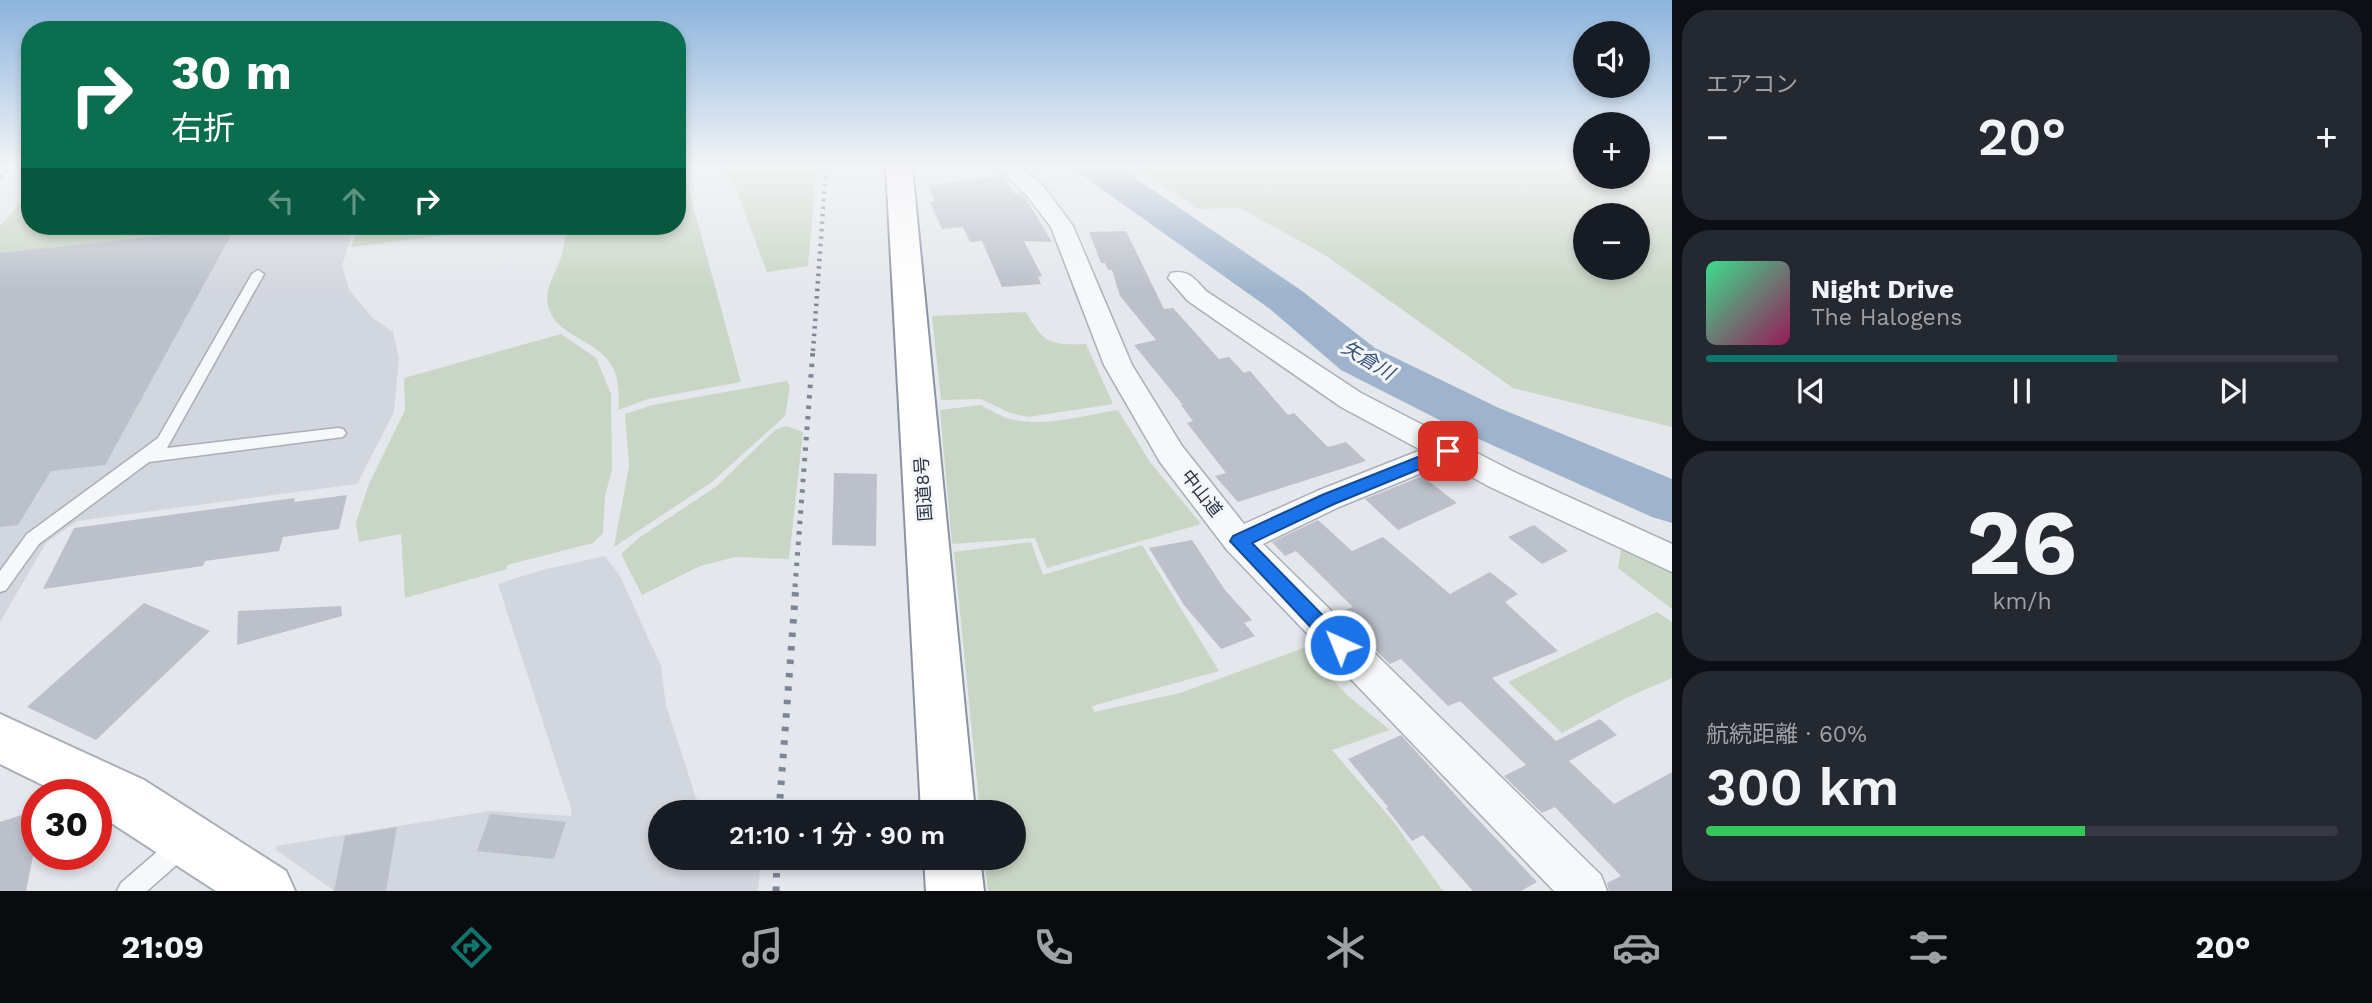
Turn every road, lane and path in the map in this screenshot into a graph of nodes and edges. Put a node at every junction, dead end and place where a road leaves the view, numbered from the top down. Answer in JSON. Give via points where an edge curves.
{"nodes":[{"id":1,"x":902,"y":209,"type":"edge"},
{"id":2,"x":1049,"y":209,"type":"edge"},
{"id":3,"x":258,"y":274,"type":"dead end"},
{"id":4,"x":1180,"y":278,"type":"dead end"},
{"id":5,"x":338,"y":433,"type":"dead end"},
{"id":6,"x":1448,"y":451,"type":"junction"},
{"id":7,"x":146,"y":456,"type":"junction"},
{"id":8,"x":1239,"y":541,"type":"junction"},
{"id":9,"x":1672,"y":558,"type":"edge"},
{"id":10,"x":0,"y":584,"type":"edge"},
{"id":11,"x":0,"y":738,"type":"edge"},
{"id":12,"x":947,"y":800,"type":"edge"},
{"id":13,"x":188,"y":840,"type":"junction"},
{"id":14,"x":953,"y":870,"type":"edge"},
{"id":15,"x":129,"y":891,"type":"edge"},
{"id":16,"x":266,"y":891,"type":"edge"},
{"id":17,"x":955,"y":891,"type":"edge"},
{"id":18,"x":1585,"y":891,"type":"edge"}],
"edges":[{"from":1,"to":12,"type":"main road","name":"国道8号"},
{"from":2,"to":8,"type":"street","name":"中山道","via":[[1062,226],[1118,365],[1171,454]]},
{"from":3,"to":7,"type":"lane","via":[[164,442]]},
{"from":4,"to":6,"type":"street","via":[[1197,296],[1351,400]]},
{"from":5,"to":7,"type":"lane"},
{"from":6,"to":8,"type":"street"},
{"from":6,"to":9,"type":"street"},
{"from":7,"to":10,"type":"lane","via":[[33,539]]},
{"from":8,"to":18,"type":"street","name":"中山道"},
{"from":11,"to":13,"type":"main road","via":[[126,789]]},
{"from":13,"to":15,"type":"lane"},
{"from":13,"to":16,"type":"main road"},
{"from":14,"to":17,"type":"main road"}]}
